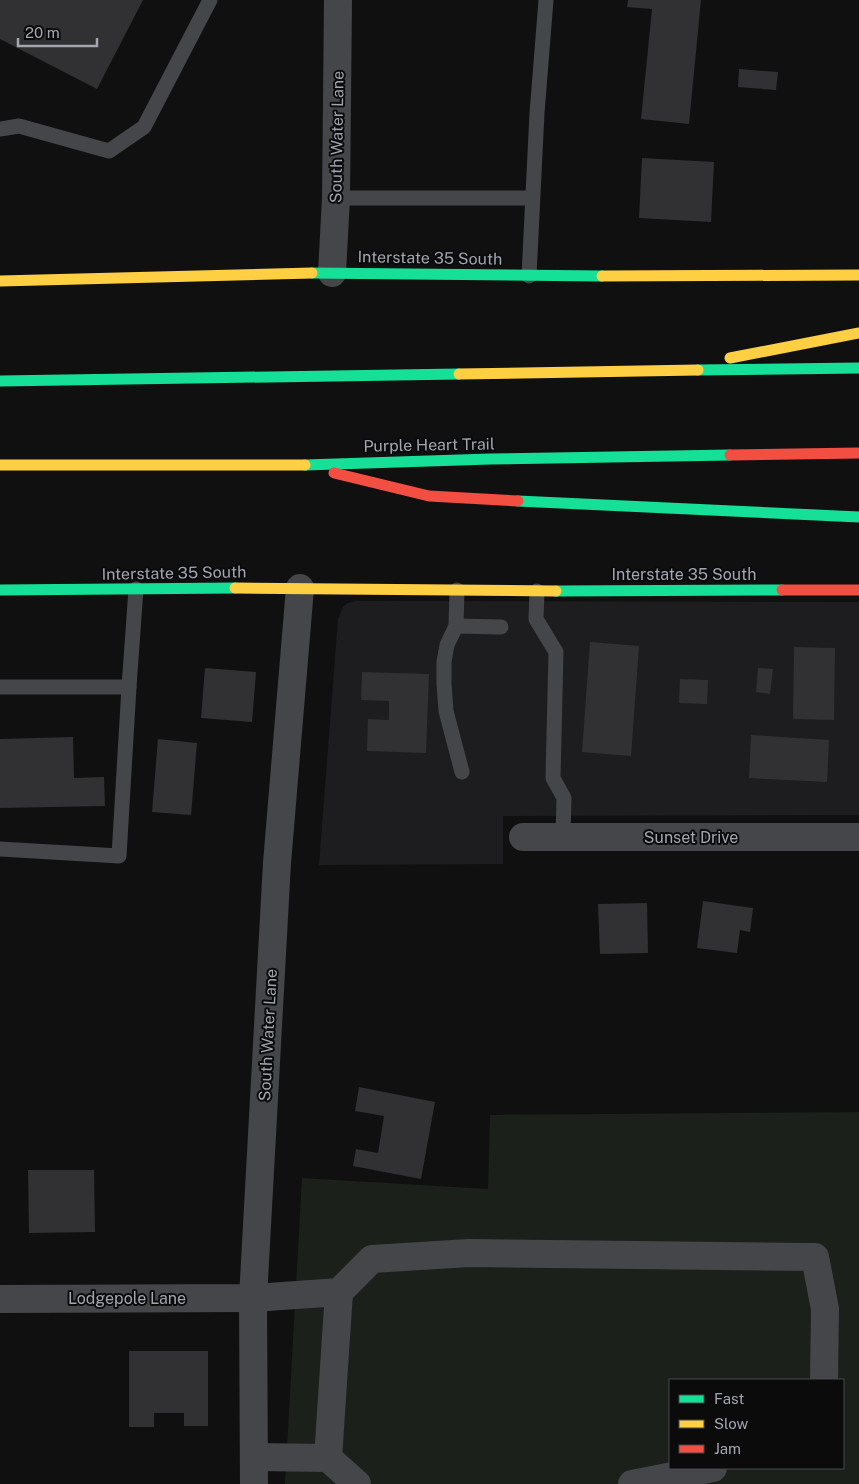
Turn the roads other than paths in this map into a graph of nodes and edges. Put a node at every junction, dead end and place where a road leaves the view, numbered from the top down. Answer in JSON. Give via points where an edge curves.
{"nodes":[{"id":1,"x":210,"y":0,"type":"edge"},
{"id":2,"x":338,"y":0,"type":"edge"},
{"id":3,"x":546,"y":0,"type":"edge"},
{"id":4,"x":0,"y":129,"type":"edge"},
{"id":5,"x":336,"y":198,"type":"junction"},
{"id":6,"x":532,"y":198,"type":"junction"},
{"id":7,"x":332,"y":274,"type":"junction"},
{"id":8,"x":859,"y":275,"type":"edge"},
{"id":9,"x":529,"y":276,"type":"junction"},
{"id":10,"x":0,"y":281,"type":"edge"},
{"id":11,"x":859,"y":333,"type":"edge"},
{"id":12,"x":859,"y":368,"type":"edge"},
{"id":13,"x":658,"y":372,"type":"junction"},
{"id":14,"x":0,"y":381,"type":"edge"},
{"id":15,"x":859,"y":453,"type":"edge"},
{"id":16,"x":299,"y":464,"type":"junction"},
{"id":17,"x":0,"y":465,"type":"edge"},
{"id":18,"x":859,"y":516,"type":"edge"},
{"id":19,"x":300,"y":588,"type":"junction"},
{"id":20,"x":136,"y":589,"type":"junction"},
{"id":21,"x":0,"y":590,"type":"edge"},
{"id":22,"x":457,"y":590,"type":"junction"},
{"id":23,"x":859,"y":590,"type":"edge"},
{"id":24,"x":537,"y":591,"type":"junction"},
{"id":25,"x":456,"y":626,"type":"junction"},
{"id":26,"x":501,"y":627,"type":"dead end"},
{"id":27,"x":129,"y":687,"type":"junction"},
{"id":28,"x":0,"y":688,"type":"edge"},
{"id":29,"x":462,"y":772,"type":"dead end"},
{"id":30,"x":563,"y":836,"type":"junction"},
{"id":31,"x":523,"y":837,"type":"dead end"},
{"id":32,"x":859,"y":837,"type":"edge"},
{"id":33,"x":0,"y":849,"type":"edge"},
{"id":34,"x":339,"y":1292,"type":"junction"},
{"id":35,"x":253,"y":1298,"type":"junction"},
{"id":36,"x":0,"y":1299,"type":"edge"},
{"id":37,"x":824,"y":1379,"type":"edge"},
{"id":38,"x":254,"y":1457,"type":"junction"},
{"id":39,"x":328,"y":1458,"type":"junction"},
{"id":40,"x":708,"y":1469,"type":"edge"},
{"id":41,"x":254,"y":1484,"type":"edge"},
{"id":42,"x":357,"y":1484,"type":"edge"},
{"id":43,"x":632,"y":1484,"type":"edge"}],
"edges":[{"from":1,"to":4,"type":"lane","via":[[144,127],[109,151],[19,126]]},
{"from":2,"to":5,"type":"street","name":"South Water Lane"},
{"from":3,"to":6,"type":"lane"},
{"from":5,"to":6,"type":"lane"},
{"from":5,"to":7,"type":"street","name":"South Water Lane"},
{"from":6,"to":9,"type":"lane"},
{"from":7,"to":9,"type":"main road","name":"Interstate 35 South"},
{"from":7,"to":10,"type":"main road","name":"Interstate 35 South"},
{"from":8,"to":9,"type":"main road","name":"Interstate 35 South"},
{"from":11,"to":13,"type":"main road"},
{"from":12,"to":13,"type":"main road"},
{"from":13,"to":14,"type":"main road"},
{"from":15,"to":16,"type":"main road","name":"Purple Heart Trail"},
{"from":16,"to":17,"type":"main road","name":"Purple Heart Trail"},
{"from":16,"to":18,"type":"main road","via":[[429,496]]},
{"from":19,"to":20,"type":"main road","name":"Interstate 35 South"},
{"from":19,"to":22,"type":"main road","name":"Interstate 35 South"},
{"from":19,"to":35,"type":"street","name":"South Water Lane","via":[[277,863]]},
{"from":20,"to":21,"type":"main road","name":"Interstate 35 South"},
{"from":20,"to":27,"type":"lane"},
{"from":22,"to":24,"type":"main road","name":"Interstate 35 South"},
{"from":22,"to":25,"type":"lane"},
{"from":23,"to":24,"type":"main road","name":"Interstate 35 South"},
{"from":24,"to":30,"type":"lane","via":[[536,619],[556,652],[553,778],[564,798]]},
{"from":25,"to":26,"type":"lane"},
{"from":25,"to":29,"type":"lane","via":[[447,644],[444,684],[446,711]]},
{"from":27,"to":28,"type":"lane"},
{"from":27,"to":33,"type":"lane","via":[[119,856]]},
{"from":30,"to":31,"type":"street","name":"Sunset Drive"},
{"from":30,"to":32,"type":"street","name":"Sunset Drive"},
{"from":34,"to":35,"type":"street","name":"Lodgepole Lane"},
{"from":34,"to":37,"type":"street","via":[[372,1259],[469,1252],[815,1257],[825,1309]]},
{"from":34,"to":39,"type":"street"},
{"from":35,"to":36,"type":"street","name":"Lodgepole Lane"},
{"from":35,"to":38,"type":"street","name":"South Water Lane"},
{"from":38,"to":39,"type":"street"},
{"from":38,"to":41,"type":"street","name":"South Water Lane"},
{"from":39,"to":42,"type":"street"},
{"from":40,"to":43,"type":"street"}]}
